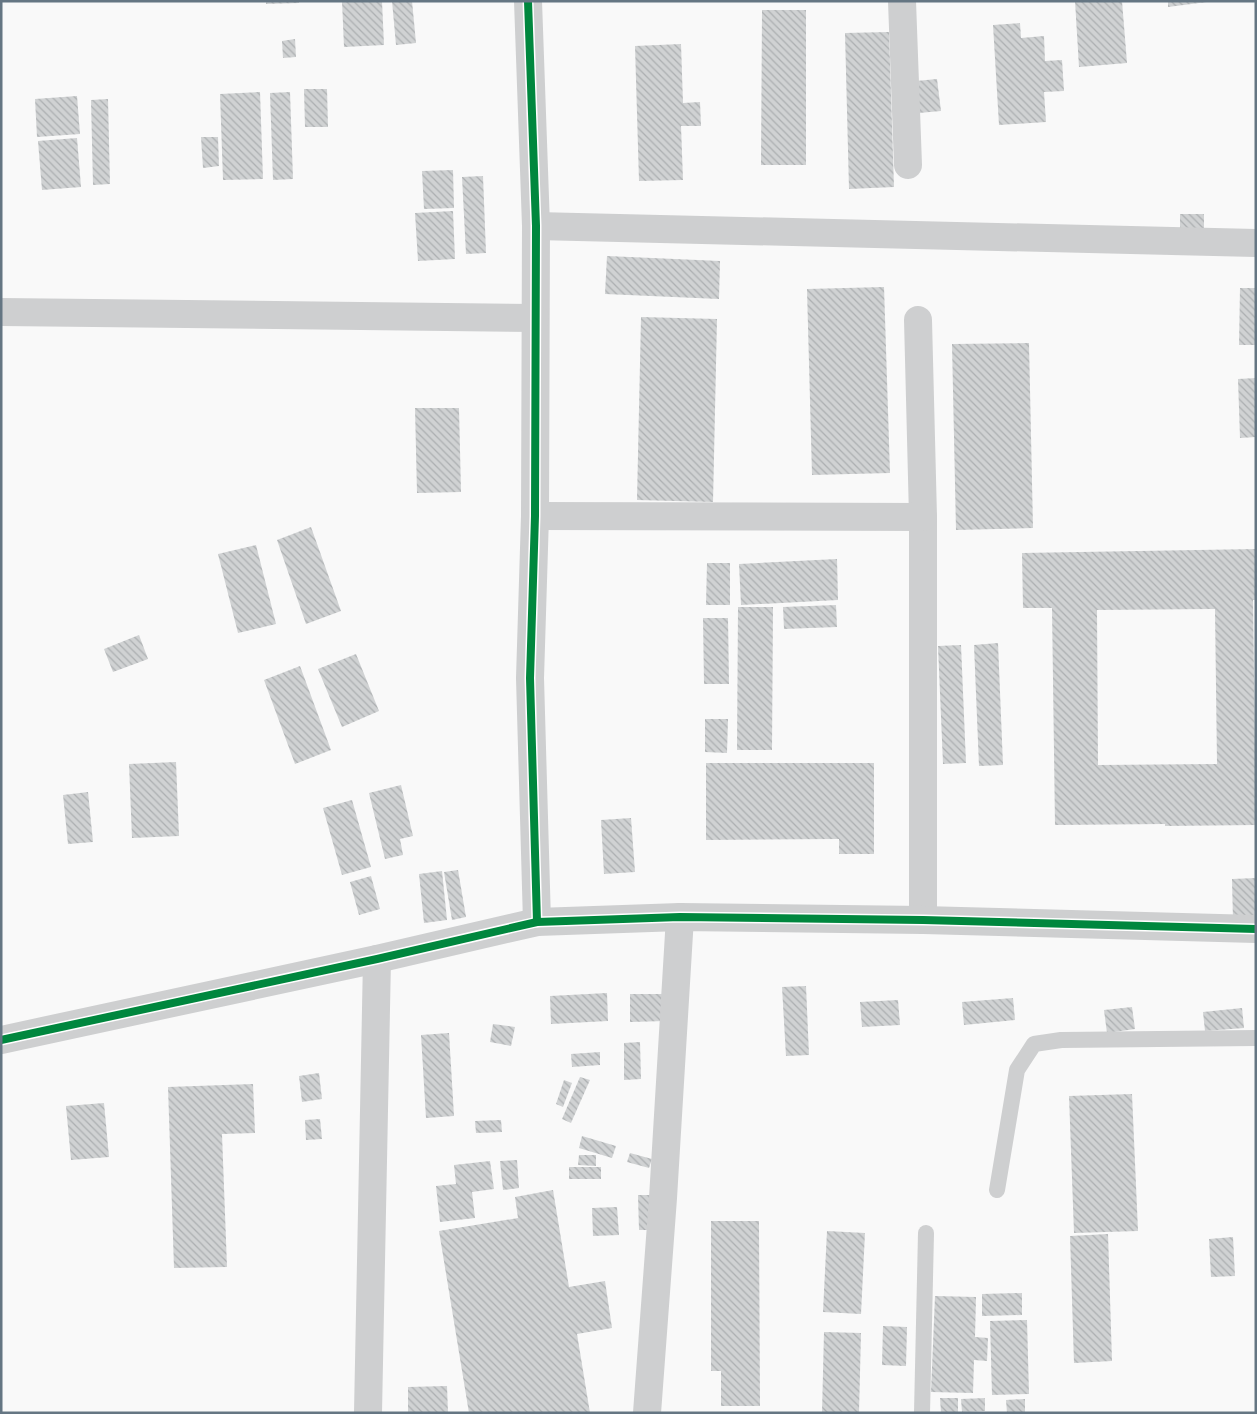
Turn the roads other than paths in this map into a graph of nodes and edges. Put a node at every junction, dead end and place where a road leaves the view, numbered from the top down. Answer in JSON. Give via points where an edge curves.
{"nodes":[{"id":1,"x":528,"y":1,"type":"edge"},
{"id":2,"x":902,"y":1,"type":"edge"},
{"id":3,"x":908,"y":165,"type":"dead end"},
{"id":4,"x":536,"y":226,"type":"junction"},
{"id":5,"x":1256,"y":243,"type":"edge"},
{"id":6,"x":1,"y":312,"type":"edge"},
{"id":7,"x":535,"y":318,"type":"junction"},
{"id":8,"x":918,"y":320,"type":"dead end"},
{"id":9,"x":535,"y":516,"type":"junction"},
{"id":10,"x":923,"y":517,"type":"junction"},
{"id":11,"x":680,"y":917,"type":"junction"},
{"id":12,"x":923,"y":920,"type":"junction"},
{"id":13,"x":538,"y":922,"type":"junction"},
{"id":14,"x":1256,"y":929,"type":"edge"},
{"id":15,"x":377,"y":959,"type":"junction"},
{"id":16,"x":1256,"y":1038,"type":"edge"},
{"id":17,"x":1,"y":1040,"type":"edge"},
{"id":18,"x":997,"y":1190,"type":"dead end"},
{"id":19,"x":926,"y":1233,"type":"dead end"},
{"id":20,"x":368,"y":1413,"type":"edge"},
{"id":21,"x":647,"y":1413,"type":"edge"},
{"id":22,"x":922,"y":1413,"type":"edge"}],
"edges":[{"from":1,"to":4,"type":"street"},
{"from":2,"to":3,"type":"street"},
{"from":4,"to":5,"type":"street"},
{"from":4,"to":7,"type":"street"},
{"from":6,"to":7,"type":"street"},
{"from":7,"to":9,"type":"street"},
{"from":8,"to":10,"type":"street"},
{"from":9,"to":10,"type":"street"},
{"from":9,"to":13,"type":"street","via":[[530,678]]},
{"from":10,"to":12,"type":"street"},
{"from":11,"to":12,"type":"street"},
{"from":11,"to":13,"type":"street"},
{"from":11,"to":21,"type":"street"},
{"from":12,"to":14,"type":"street"},
{"from":13,"to":15,"type":"street"},
{"from":15,"to":17,"type":"street"},
{"from":15,"to":20,"type":"street"},
{"from":16,"to":18,"type":"lane","via":[[1062,1040],[1034,1044],[1017,1070]]},
{"from":19,"to":22,"type":"lane"}]}
